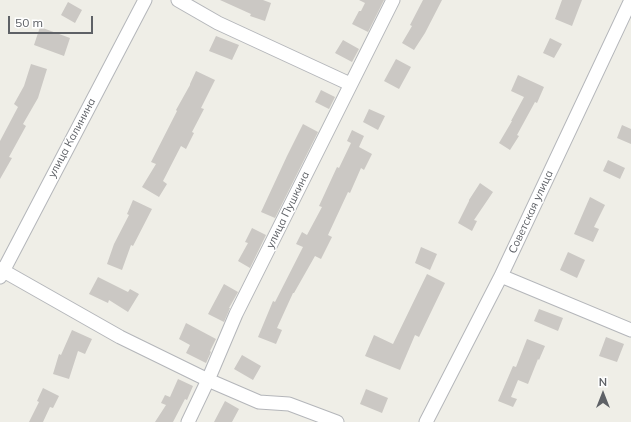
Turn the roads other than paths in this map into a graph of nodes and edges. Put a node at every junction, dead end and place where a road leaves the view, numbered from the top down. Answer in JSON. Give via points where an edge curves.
{"nodes":[{"id":1,"x":145,"y":0,"type":"edge"},
{"id":2,"x":178,"y":0,"type":"edge"},
{"id":3,"x":393,"y":0,"type":"edge"},
{"id":4,"x":631,"y":0,"type":"edge"},
{"id":5,"x":350,"y":84,"type":"junction"},
{"id":6,"x":1,"y":272,"type":"edge"},
{"id":7,"x":501,"y":276,"type":"junction"},
{"id":8,"x":631,"y":330,"type":"edge"},
{"id":9,"x":208,"y":380,"type":"junction"},
{"id":10,"x":188,"y":422,"type":"edge"},
{"id":11,"x":337,"y":422,"type":"edge"},
{"id":12,"x":426,"y":422,"type":"edge"}],
"edges":[{"from":1,"to":6,"type":"street","name":"улица Калинина"},
{"from":2,"to":5,"type":"street","via":[[218,23]]},
{"from":3,"to":5,"type":"street","name":"улица Пушкина"},
{"from":4,"to":7,"type":"street","name":"Советская улица"},
{"from":5,"to":9,"type":"street","name":"улица Пушкина","via":[[236,314]]},
{"from":6,"to":9,"type":"street"},
{"from":7,"to":8,"type":"street"},
{"from":7,"to":12,"type":"street","name":"Советская улица"},
{"from":9,"to":10,"type":"street","name":"улица Пушкина"},
{"from":9,"to":11,"type":"street","via":[[259,402],[289,404]]}]}
